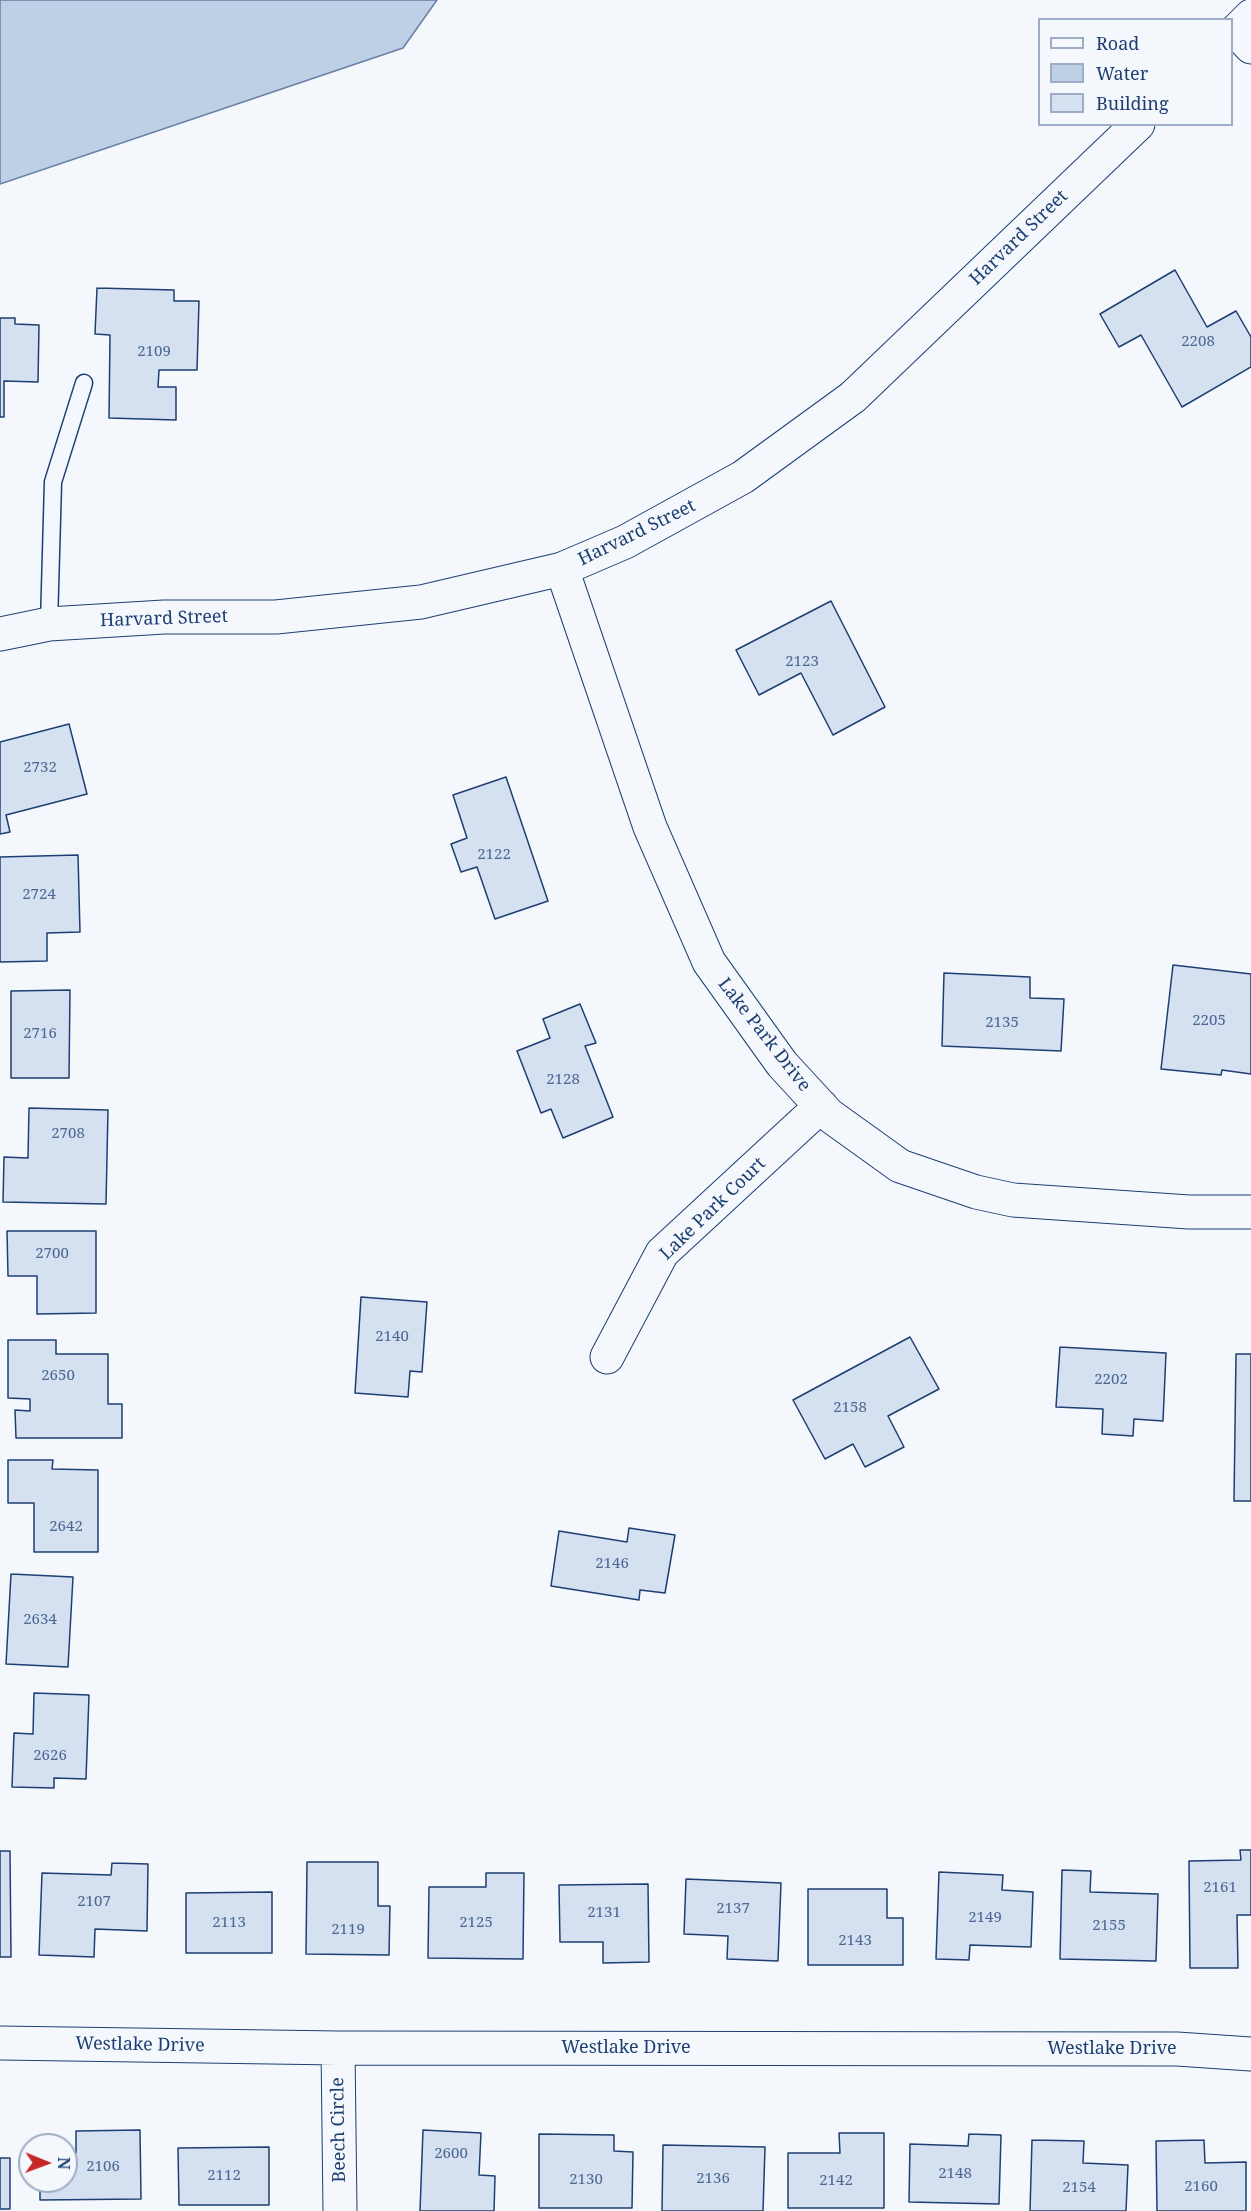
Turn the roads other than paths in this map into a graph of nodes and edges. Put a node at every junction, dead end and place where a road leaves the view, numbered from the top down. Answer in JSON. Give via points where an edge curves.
{"nodes":[{"id":1,"x":1136,"y":126,"type":"edge"},
{"id":2,"x":84,"y":383,"type":"dead end"},
{"id":3,"x":562,"y":569,"type":"junction"},
{"id":4,"x":49,"y":624,"type":"junction"},
{"id":5,"x":0,"y":634,"type":"edge"},
{"id":6,"x":820,"y":1106,"type":"junction"},
{"id":7,"x":1251,"y":1212,"type":"edge"},
{"id":8,"x":607,"y":1357,"type":"dead end"},
{"id":9,"x":0,"y":2043,"type":"edge"},
{"id":10,"x":338,"y":2048,"type":"junction"},
{"id":11,"x":1251,"y":2054,"type":"edge"},
{"id":12,"x":340,"y":2211,"type":"edge"}],
"edges":[{"from":1,"to":3,"type":"street","name":"Harvard Street","via":[[853,397],[743,477],[625,542]]},
{"from":2,"to":4,"type":"lane","via":[[53,482]]},
{"from":3,"to":4,"type":"street","name":"Harvard Street","via":[[421,602],[276,616],[165,616]]},
{"from":3,"to":6,"type":"street","name":"Lake Park Drive","via":[[650,826],[709,962],[782,1064]]},
{"from":4,"to":5,"type":"street","name":"Harvard Street"},
{"from":6,"to":7,"type":"street","name":"Lake Park Drive","via":[[900,1166],[976,1192],[1025,1201],[1189,1212]]},
{"from":6,"to":8,"type":"street","name":"Lake Park Court","via":[[662,1253]]},
{"from":9,"to":10,"type":"street","name":"Westlake Drive"},
{"from":10,"to":11,"type":"street","name":"Westlake Drive","via":[[1177,2049]]},
{"from":10,"to":12,"type":"street","name":"Beech Circle"}]}
